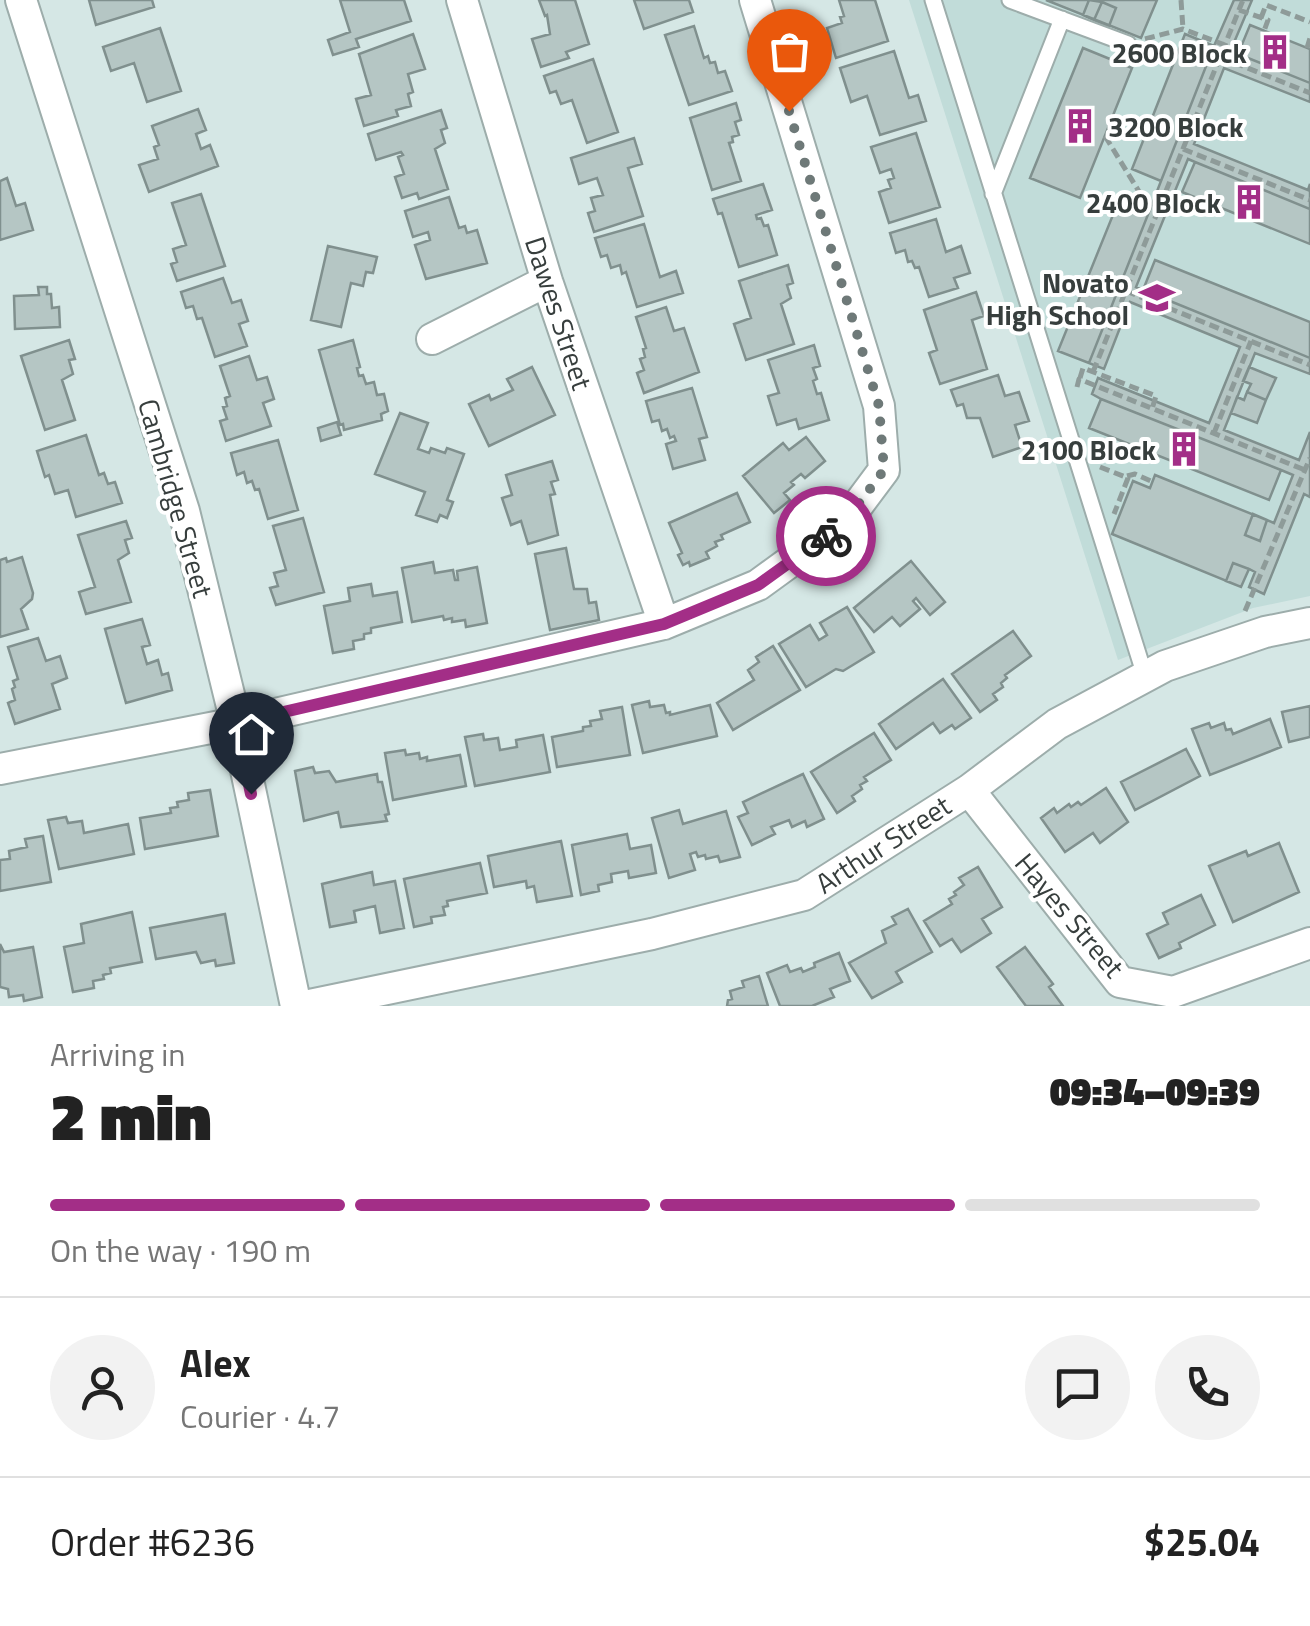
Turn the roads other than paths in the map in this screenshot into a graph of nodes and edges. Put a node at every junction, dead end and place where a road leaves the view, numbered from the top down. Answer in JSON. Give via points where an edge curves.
{"nodes":[{"id":1,"x":21,"y":0,"type":"edge"},
{"id":2,"x":462,"y":0,"type":"edge"},
{"id":3,"x":755,"y":0,"type":"edge"},
{"id":4,"x":1010,"y":0,"type":"edge"},
{"id":5,"x":936,"y":2,"type":"edge"},
{"id":6,"x":1062,"y":19,"type":"junction"},
{"id":7,"x":1128,"y":44,"type":"road end"},
{"id":8,"x":993,"y":194,"type":"junction"},
{"id":9,"x":547,"y":281,"type":"junction"},
{"id":10,"x":432,"y":339,"type":"dead end"},
{"id":11,"x":1310,"y":623,"type":"edge"},
{"id":12,"x":664,"y":624,"type":"junction"},
{"id":13,"x":1145,"y":676,"type":"junction"},
{"id":14,"x":236,"y":723,"type":"junction"},
{"id":15,"x":0,"y":769,"type":"edge"},
{"id":16,"x":969,"y":790,"type":"junction"},
{"id":17,"x":1310,"y":943,"type":"edge"},
{"id":18,"x":296,"y":1006,"type":"edge"},
{"id":19,"x":305,"y":1006,"type":"edge"}],
"edges":[{"from":1,"to":14,"type":"street","name":"Cambridge Street","via":[[184,511]]},
{"from":2,"to":9,"type":"street","name":"Dawes Street"},
{"from":3,"to":12,"type":"street","via":[[879,406],[884,470],[846,521],[758,585]]},
{"from":4,"to":6,"type":"lane"},
{"from":5,"to":8,"type":"lane"},
{"from":6,"to":7,"type":"lane"},
{"from":6,"to":8,"type":"lane"},
{"from":8,"to":13,"type":"lane"},
{"from":9,"to":10,"type":"street"},
{"from":9,"to":12,"type":"street","name":"Dawes Street"},
{"from":11,"to":13,"type":"street","name":"Arthur Street","via":[[1265,632]]},
{"from":12,"to":14,"type":"street"},
{"from":13,"to":16,"type":"street","name":"Arthur Street","via":[[1057,724]]},
{"from":14,"to":15,"type":"street"},
{"from":14,"to":18,"type":"street","name":"Cambridge Street"},
{"from":16,"to":17,"type":"street","name":"Hayes Street","via":[[1120,982],[1173,992]]},
{"from":16,"to":19,"type":"street","name":"Arthur Street","via":[[804,895],[652,934]]}]}
